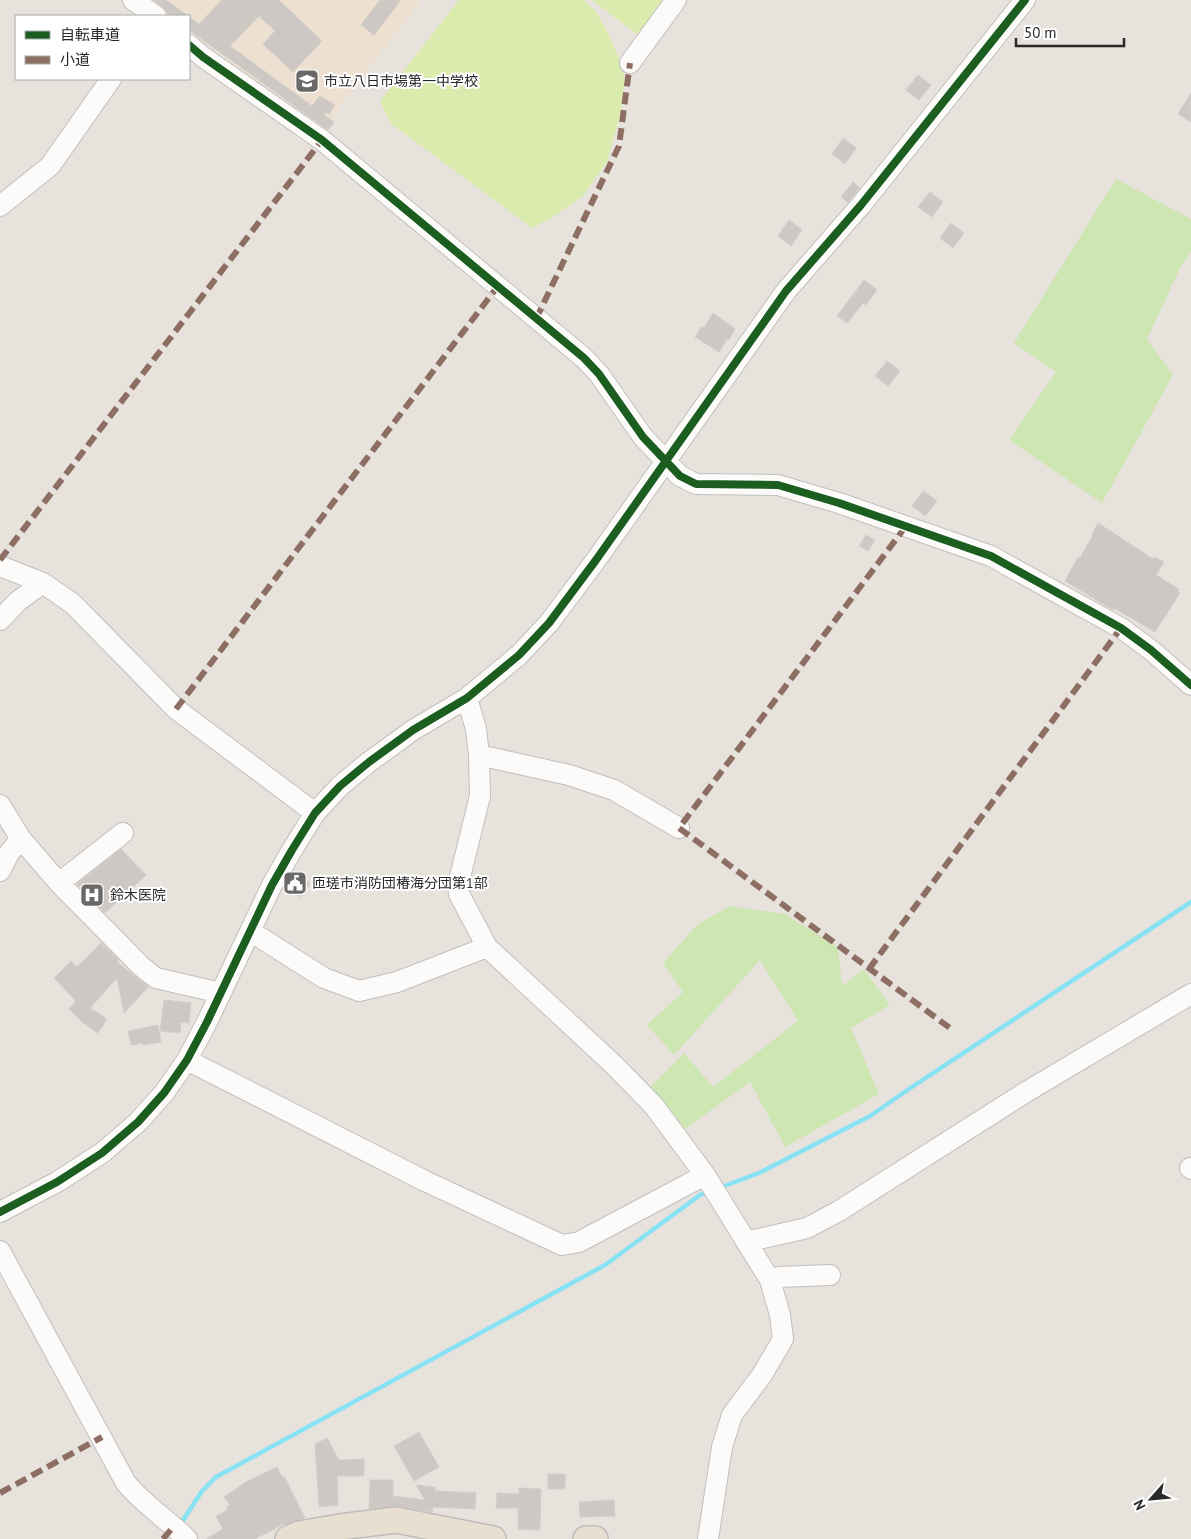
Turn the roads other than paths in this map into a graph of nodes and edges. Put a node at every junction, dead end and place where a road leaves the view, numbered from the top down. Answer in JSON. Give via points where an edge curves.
{"nodes":[{"id":1,"x":133,"y":0,"type":"edge"},
{"id":2,"x":676,"y":0,"type":"edge"},
{"id":3,"x":1025,"y":0,"type":"edge"},
{"id":4,"x":154,"y":15,"type":"edge"},
{"id":5,"x":190,"y":46,"type":"edge"},
{"id":6,"x":630,"y":64,"type":"dead end"},
{"id":7,"x":110,"y":80,"type":"edge"},
{"id":8,"x":0,"y":206,"type":"edge"},
{"id":9,"x":666,"y":461,"type":"junction"},
{"id":10,"x":0,"y":566,"type":"edge"},
{"id":11,"x":43,"y":583,"type":"junction"},
{"id":12,"x":0,"y":620,"type":"edge"},
{"id":13,"x":1191,"y":685,"type":"edge"},
{"id":14,"x":467,"y":698,"type":"junction"},
{"id":15,"x":479,"y":755,"type":"junction"},
{"id":16,"x":0,"y":805,"type":"edge"},
{"id":17,"x":315,"y":813,"type":"junction"},
{"id":18,"x":680,"y":828,"type":"dead end"},
{"id":19,"x":123,"y":833,"type":"dead end"},
{"id":20,"x":21,"y":839,"type":"junction"},
{"id":21,"x":0,"y":871,"type":"edge"},
{"id":22,"x":59,"y":883,"type":"junction"},
{"id":23,"x":250,"y":931,"type":"junction"},
{"id":24,"x":487,"y":947,"type":"junction"},
{"id":25,"x":221,"y":993,"type":"junction"},
{"id":26,"x":1191,"y":994,"type":"edge"},
{"id":27,"x":187,"y":1060,"type":"junction"},
{"id":28,"x":705,"y":1175,"type":"junction"},
{"id":29,"x":0,"y":1212,"type":"edge"},
{"id":30,"x":746,"y":1242,"type":"junction"},
{"id":31,"x":0,"y":1252,"type":"edge"},
{"id":32,"x":830,"y":1275,"type":"dead end"},
{"id":33,"x":770,"y":1280,"type":"junction"},
{"id":34,"x":187,"y":1539,"type":"edge"},
{"id":35,"x":288,"y":1539,"type":"edge"},
{"id":36,"x":493,"y":1539,"type":"edge"},
{"id":37,"x":586,"y":1539,"type":"edge"},
{"id":38,"x":595,"y":1539,"type":"edge"},
{"id":39,"x":708,"y":1539,"type":"edge"}],
"edges":[{"from":1,"to":4,"type":"street"},
{"from":2,"to":6,"type":"street"},
{"from":3,"to":9,"type":"street","via":[[861,205],[786,292]]},
{"from":5,"to":9,"type":"street","via":[[322,140],[584,358],[643,437]]},
{"from":7,"to":8,"type":"street","via":[[50,166]]},
{"from":9,"to":13,"type":"street","via":[[680,476],[696,484],[778,485],[991,556],[1121,628]]},
{"from":9,"to":14,"type":"street","via":[[549,623],[520,655]]},
{"from":10,"to":11,"type":"street"},
{"from":11,"to":12,"type":"street"},
{"from":11,"to":17,"type":"street","via":[[73,604],[176,709]]},
{"from":14,"to":15,"type":"street"},
{"from":14,"to":17,"type":"street","via":[[413,730],[369,762]]},
{"from":15,"to":18,"type":"street","via":[[569,775],[614,790]]},
{"from":15,"to":24,"type":"street","via":[[480,796],[458,885],[459,894]]},
{"from":16,"to":20,"type":"street"},
{"from":17,"to":23,"type":"street"},
{"from":19,"to":22,"type":"street"},
{"from":20,"to":21,"type":"street"},
{"from":20,"to":22,"type":"street"},
{"from":22,"to":25,"type":"street","via":[[156,978]]},
{"from":23,"to":24,"type":"street","via":[[324,978],[359,991],[398,982]]},
{"from":23,"to":25,"type":"street"},
{"from":24,"to":28,"type":"street","via":[[616,1066],[654,1106]]},
{"from":25,"to":27,"type":"street"},
{"from":26,"to":30,"type":"street","via":[[1026,1092],[839,1211],[807,1228]]},
{"from":27,"to":28,"type":"street","via":[[425,1181],[562,1245],[580,1242]]},
{"from":27,"to":29,"type":"street","via":[[138,1122],[102,1154]]},
{"from":28,"to":30,"type":"street"},
{"from":30,"to":33,"type":"street"},
{"from":31,"to":34,"type":"street","via":[[126,1483],[138,1498]]},
{"from":32,"to":33,"type":"street"},
{"from":33,"to":39,"type":"street","via":[[783,1339],[762,1375],[732,1415],[722,1447]]},
{"from":35,"to":36,"type":"main road","via":[[299,1534],[396,1520]]},
{"from":37,"to":38,"type":"main road"}]}
